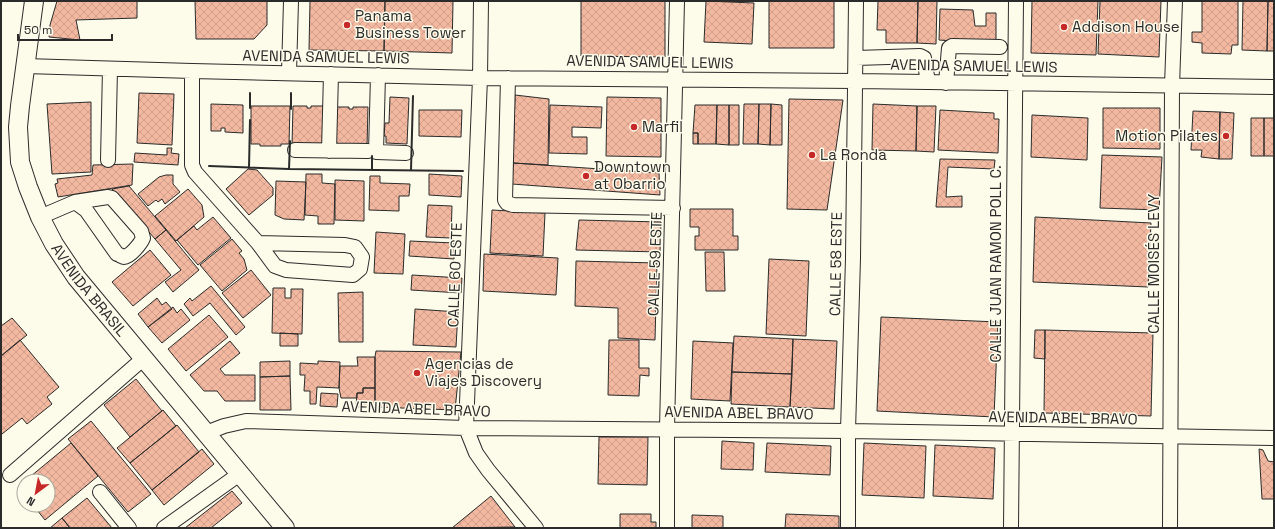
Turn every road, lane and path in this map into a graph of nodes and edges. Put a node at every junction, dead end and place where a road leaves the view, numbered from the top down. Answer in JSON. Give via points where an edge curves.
{"nodes":[{"id":1,"x":34,"y":1,"type":"edge"},
{"id":2,"x":290,"y":1,"type":"edge"},
{"id":3,"x":481,"y":1,"type":"edge"},
{"id":4,"x":677,"y":1,"type":"edge"},
{"id":5,"x":856,"y":1,"type":"edge"},
{"id":6,"x":1016,"y":1,"type":"edge"},
{"id":7,"x":1175,"y":1,"type":"edge"},
{"id":8,"x":1000,"y":47,"type":"dead end"},
{"id":9,"x":856,"y":58,"type":"junction"},
{"id":10,"x":25,"y":66,"type":"junction"},
{"id":11,"x":110,"y":69,"type":"junction"},
{"id":12,"x":192,"y":72,"type":"junction"},
{"id":13,"x":289,"y":73,"type":"junction"},
{"id":14,"x":331,"y":74,"type":"junction"},
{"id":15,"x":378,"y":75,"type":"junction"},
{"id":16,"x":480,"y":78,"type":"junction"},
{"id":17,"x":508,"y":78,"type":"junction"},
{"id":18,"x":675,"y":80,"type":"junction"},
{"id":19,"x":856,"y":81,"type":"junction"},
{"id":20,"x":928,"y":82,"type":"junction"},
{"id":21,"x":946,"y":83,"type":"junction"},
{"id":22,"x":1015,"y":84,"type":"junction"},
{"id":23,"x":1172,"y":86,"type":"junction"},
{"id":24,"x":1274,"y":88,"type":"edge"},
{"id":25,"x":295,"y":150,"type":"dead end"},
{"id":26,"x":329,"y":150,"type":"junction"},
{"id":27,"x":368,"y":151,"type":"dead end"},
{"id":28,"x":406,"y":153,"type":"dead end"},
{"id":29,"x":108,"y":160,"type":"dead end"},
{"id":30,"x":75,"y":202,"type":"junction"},
{"id":31,"x":673,"y":208,"type":"junction"},
{"id":32,"x":40,"y":217,"type":"junction"},
{"id":33,"x":258,"y":242,"type":"junction"},
{"id":34,"x":144,"y":358,"type":"junction"},
{"id":35,"x":466,"y":428,"type":"junction"},
{"id":36,"x":667,"y":430,"type":"junction"},
{"id":37,"x":848,"y":431,"type":"junction"},
{"id":38,"x":206,"y":433,"type":"junction"},
{"id":39,"x":1012,"y":435,"type":"junction"},
{"id":40,"x":1170,"y":436,"type":"junction"},
{"id":41,"x":1274,"y":438,"type":"edge"},
{"id":42,"x":241,"y":474,"type":"junction"},
{"id":43,"x":10,"y":475,"type":"dead end"},
{"id":44,"x":100,"y":492,"type":"dead end"},
{"id":45,"x":129,"y":528,"type":"edge"},
{"id":46,"x":164,"y":528,"type":"edge"},
{"id":47,"x":285,"y":528,"type":"edge"},
{"id":48,"x":536,"y":528,"type":"edge"},
{"id":49,"x":667,"y":528,"type":"edge"},
{"id":50,"x":848,"y":528,"type":"edge"},
{"id":51,"x":1011,"y":528,"type":"edge"},
{"id":52,"x":1170,"y":528,"type":"edge"}],
"edges":[{"from":1,"to":10,"type":"main road","name":"AVENIDA BRASIL"},
{"from":2,"to":13,"type":"street"},
{"from":3,"to":16,"type":"street","name":"CALLE 60 ESTE"},
{"from":4,"to":18,"type":"street","name":"CALLE 59 ESTE"},
{"from":5,"to":9,"type":"street","name":"CALLE 58 ESTE"},
{"from":6,"to":22,"type":"street","name":"CALLE JUAN RAMON POLL C."},
{"from":7,"to":23,"type":"street","name":"CALLE MOISÉS LEVY"},
{"from":8,"to":21,"type":"street","via":[[949,48]]},
{"from":9,"to":19,"type":"street","name":"CALLE 58 ESTE"},
{"from":9,"to":20,"type":"street","via":[[920,56],[924,58]]},
{"from":10,"to":11,"type":"street","name":"AVENIDA SAMUEL LEWIS"},
{"from":10,"to":32,"type":"main road","name":"AVENIDA BRASIL","via":[[18,127],[20,162]]},
{"from":11,"to":12,"type":"street","name":"AVENIDA SAMUEL LEWIS"},
{"from":11,"to":29,"type":"street"},
{"from":12,"to":13,"type":"street","name":"AVENIDA SAMUEL LEWIS"},
{"from":12,"to":33,"type":"street","via":[[192,165],[195,172]]},
{"from":13,"to":14,"type":"street","name":"AVENIDA SAMUEL LEWIS"},
{"from":14,"to":15,"type":"street","name":"AVENIDA SAMUEL LEWIS"},
{"from":14,"to":26,"type":"street"},
{"from":15,"to":16,"type":"street","name":"AVENIDA SAMUEL LEWIS"},
{"from":15,"to":28,"type":"street","via":[[376,152]]},
{"from":16,"to":17,"type":"street","name":"AVENIDA SAMUEL LEWIS"},
{"from":16,"to":35,"type":"street","name":"CALLE 60 ESTE"},
{"from":17,"to":18,"type":"street","name":"AVENIDA SAMUEL LEWIS"},
{"from":17,"to":31,"type":"street","via":[[505,200],[508,203]]},
{"from":18,"to":19,"type":"street","name":"AVENIDA SAMUEL LEWIS"},
{"from":18,"to":31,"type":"street","name":"CALLE 59 ESTE"},
{"from":19,"to":20,"type":"street","name":"AVENIDA SAMUEL LEWIS"},
{"from":19,"to":37,"type":"street","name":"CALLE 58 ESTE"},
{"from":20,"to":21,"type":"street","name":"AVENIDA SAMUEL LEWIS"},
{"from":21,"to":22,"type":"street","name":"AVENIDA SAMUEL LEWIS"},
{"from":22,"to":23,"type":"street","name":"AVENIDA SAMUEL LEWIS"},
{"from":22,"to":39,"type":"street","name":"CALLE JUAN RAMON POLL C."},
{"from":23,"to":24,"type":"street","name":"AVENIDA SAMUEL LEWIS"},
{"from":23,"to":40,"type":"street","name":"CALLE MOISÉS LEVY"},
{"from":25,"to":26,"type":"street"},
{"from":26,"to":27,"type":"street"},
{"from":30,"to":30,"type":"street","via":[[86,210],[117,254],[124,257],[141,243],[141,231],[112,198]]},
{"from":30,"to":32,"type":"street"},
{"from":31,"to":36,"type":"street","name":"CALLE 59 ESTE"},
{"from":32,"to":34,"type":"main road","name":"AVENIDA BRASIL","via":[[76,277]]},
{"from":33,"to":33,"type":"street","via":[[276,266],[286,270],[353,275],[360,269],[362,257],[354,247]]},
{"from":34,"to":38,"type":"main road","name":"AVENIDA BRASIL"},
{"from":34,"to":43,"type":"street"},
{"from":35,"to":36,"type":"street","name":"AVENIDA ABEL BRAVO"},
{"from":35,"to":38,"type":"street","name":"AVENIDA ABEL BRAVO","via":[[246,421]]},
{"from":35,"to":48,"type":"street","name":"CALLE 60 ESTE","via":[[476,453]]},
{"from":36,"to":37,"type":"street","name":"AVENIDA ABEL BRAVO"},
{"from":36,"to":49,"type":"street","name":"CALLE 59 ESTE"},
{"from":37,"to":39,"type":"street","name":"AVENIDA ABEL BRAVO"},
{"from":37,"to":50,"type":"street","name":"CALLE 58 ESTE"},
{"from":38,"to":42,"type":"main road","name":"AVENIDA BRASIL"},
{"from":39,"to":40,"type":"street","name":"AVENIDA ABEL BRAVO"},
{"from":39,"to":51,"type":"street","name":"CALLE JUAN RAMON POLL C."},
{"from":40,"to":41,"type":"street","name":"AVENIDA ABEL BRAVO"},
{"from":40,"to":52,"type":"street","name":"CALLE MOISÉS LEVY"},
{"from":42,"to":46,"type":"street"},
{"from":42,"to":47,"type":"main road","name":"AVENIDA BRASIL"},
{"from":44,"to":45,"type":"street"}]}
